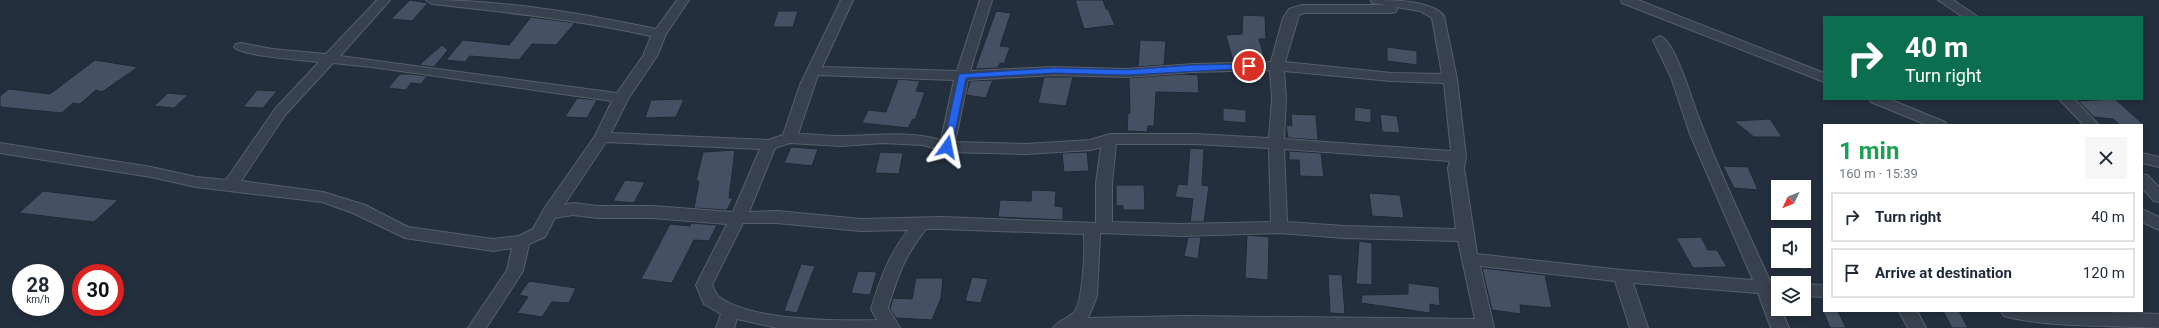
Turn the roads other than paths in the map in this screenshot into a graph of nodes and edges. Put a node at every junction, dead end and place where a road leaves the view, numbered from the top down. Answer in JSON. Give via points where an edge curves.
{"nodes":[{"id":1,"x":384,"y":0,"type":"edge"},
{"id":2,"x":432,"y":0,"type":"edge"},
{"id":3,"x":534,"y":0,"type":"edge"},
{"id":4,"x":683,"y":0,"type":"edge"},
{"id":5,"x":847,"y":0,"type":"edge"},
{"id":6,"x":986,"y":0,"type":"edge"},
{"id":7,"x":1377,"y":0,"type":"edge"},
{"id":8,"x":1627,"y":0,"type":"edge"},
{"id":9,"x":1944,"y":0,"type":"edge"},
{"id":10,"x":524,"y":10,"type":"junction"},
{"id":11,"x":1433,"y":12,"type":"junction"},
{"id":12,"x":1970,"y":16,"type":"edge"},
{"id":13,"x":659,"y":34,"type":"junction"},
{"id":14,"x":1660,"y":40,"type":"dead end"},
{"id":15,"x":241,"y":47,"type":"dead end"},
{"id":16,"x":329,"y":58,"type":"junction"},
{"id":17,"x":1277,"y":66,"type":"junction"},
{"id":18,"x":814,"y":71,"type":"junction"},
{"id":19,"x":962,"y":76,"type":"junction"},
{"id":20,"x":1823,"y":78,"type":"edge"},
{"id":21,"x":1450,"y":79,"type":"junction"},
{"id":22,"x":621,"y":98,"type":"junction"},
{"id":23,"x":1878,"y":100,"type":"edge"},
{"id":24,"x":2067,"y":100,"type":"edge"},
{"id":25,"x":1938,"y":124,"type":"edge"},
{"id":26,"x":2091,"y":124,"type":"edge"},
{"id":27,"x":602,"y":137,"type":"junction"},
{"id":28,"x":789,"y":138,"type":"junction"},
{"id":29,"x":1110,"y":139,"type":"junction"},
{"id":30,"x":1276,"y":143,"type":"junction"},
{"id":31,"x":769,"y":145,"type":"junction"},
{"id":32,"x":947,"y":147,"type":"junction"},
{"id":33,"x":0,"y":148,"type":"edge"},
{"id":34,"x":1459,"y":157,"type":"junction"},
{"id":35,"x":2143,"y":158,"type":"edge"},
{"id":36,"x":2159,"y":162,"type":"edge"},
{"id":37,"x":2143,"y":180,"type":"edge"},
{"id":38,"x":230,"y":185,"type":"junction"},
{"id":39,"x":2159,"y":197,"type":"edge"},
{"id":40,"x":550,"y":213,"type":"junction"},
{"id":41,"x":2143,"y":216,"type":"edge"},
{"id":42,"x":738,"y":217,"type":"junction"},
{"id":43,"x":921,"y":224,"type":"junction"},
{"id":44,"x":2159,"y":224,"type":"edge"},
{"id":45,"x":1279,"y":227,"type":"junction"},
{"id":46,"x":1098,"y":228,"type":"junction"},
{"id":47,"x":1465,"y":235,"type":"junction"},
{"id":48,"x":522,"y":241,"type":"junction"},
{"id":49,"x":1471,"y":259,"type":"junction"},
{"id":50,"x":1622,"y":276,"type":"junction"},
{"id":51,"x":1771,"y":287,"type":"edge"},
{"id":52,"x":1811,"y":290,"type":"edge"},
{"id":53,"x":1823,"y":291,"type":"edge"},
{"id":54,"x":1909,"y":312,"type":"edge"},
{"id":55,"x":2013,"y":312,"type":"edge"},
{"id":56,"x":1777,"y":316,"type":"edge"},
{"id":57,"x":728,"y":321,"type":"edge"},
{"id":58,"x":2159,"y":321,"type":"edge"},
{"id":59,"x":2045,"y":322,"type":"edge"},
{"id":60,"x":1067,"y":326,"type":"edge"},
{"id":61,"x":1485,"y":327,"type":"edge"},
{"id":62,"x":477,"y":328,"type":"edge"},
{"id":63,"x":891,"y":328,"type":"edge"},
{"id":64,"x":1639,"y":328,"type":"edge"},
{"id":65,"x":1780,"y":328,"type":"edge"},
{"id":66,"x":1917,"y":328,"type":"edge"}],
"edges":[{"from":1,"to":16,"type":"street"},
{"from":2,"to":10,"type":"street"},
{"from":3,"to":10,"type":"street"},
{"from":4,"to":13,"type":"street"},
{"from":5,"to":18,"type":"street"},
{"from":6,"to":19,"type":"street"},
{"from":7,"to":11,"type":"street","via":[[1424,8]]},
{"from":8,"to":20,"type":"street"},
{"from":9,"to":12,"type":"street"},
{"from":10,"to":13,"type":"street"},
{"from":11,"to":17,"type":"street","via":[[1302,9],[1294,12],[1290,18]]},
{"from":11,"to":21,"type":"street","via":[[1438,16]]},
{"from":13,"to":22,"type":"street","via":[[650,56]]},
{"from":14,"to":51,"type":"street","via":[[1678,77],[1697,134]]},
{"from":15,"to":16,"type":"street","via":[[272,53]]},
{"from":16,"to":22,"type":"street"},
{"from":16,"to":38,"type":"street","via":[[280,112]]},
{"from":17,"to":19,"type":"street","via":[[1127,73],[1054,71]]},
{"from":17,"to":21,"type":"street","via":[[1391,77]]},
{"from":17,"to":30,"type":"street","via":[[1279,99]]},
{"from":18,"to":19,"type":"street"},
{"from":18,"to":28,"type":"street"},
{"from":19,"to":32,"type":"street"},
{"from":21,"to":34,"type":"street"},
{"from":22,"to":27,"type":"street"},
{"from":23,"to":25,"type":"street"},
{"from":24,"to":26,"type":"street"},
{"from":27,"to":31,"type":"street"},
{"from":27,"to":40,"type":"street"},
{"from":28,"to":31,"type":"street"},
{"from":28,"to":32,"type":"street","via":[[841,141],[883,138],[924,140]]},
{"from":29,"to":30,"type":"street","via":[[1195,139]]},
{"from":29,"to":32,"type":"street","via":[[1091,145],[1049,148]]},
{"from":29,"to":46,"type":"street"},
{"from":30,"to":34,"type":"street"},
{"from":30,"to":45,"type":"street"},
{"from":31,"to":42,"type":"street"},
{"from":33,"to":38,"type":"street","via":[[151,172],[196,182]]},
{"from":34,"to":47,"type":"street","via":[[1456,168]]},
{"from":35,"to":36,"type":"street"},
{"from":37,"to":39,"type":"street"},
{"from":38,"to":48,"type":"street","via":[[323,197],[359,209],[405,232],[429,237],[493,245]]},
{"from":40,"to":42,"type":"street","via":[[573,209]]},
{"from":40,"to":48,"type":"street","via":[[539,233]]},
{"from":41,"to":44,"type":"street"},
{"from":42,"to":43,"type":"street","via":[[778,217],[861,225]]},
{"from":42,"to":57,"type":"street","via":[[719,250],[704,285],[708,299]]},
{"from":43,"to":46,"type":"street"},
{"from":43,"to":63,"type":"street","via":[[903,247],[892,268],[882,302],[880,309]]},
{"from":45,"to":46,"type":"street","via":[[1181,230]]},
{"from":45,"to":47,"type":"street","via":[[1344,232]]},
{"from":46,"to":60,"type":"street","via":[[1091,250],[1088,302],[1081,316]]},
{"from":47,"to":49,"type":"street"},
{"from":48,"to":62,"type":"street","via":[[515,271]]},
{"from":49,"to":50,"type":"street"},
{"from":49,"to":61,"type":"street"},
{"from":50,"to":51,"type":"street"},
{"from":50,"to":64,"type":"street"},
{"from":52,"to":53,"type":"street"},
{"from":54,"to":66,"type":"street"},
{"from":55,"to":59,"type":"street"},
{"from":56,"to":65,"type":"street"},
{"from":57,"to":63,"type":"street"},
{"from":58,"to":59,"type":"street","via":[[2115,318]]},
{"from":60,"to":61,"type":"street","via":[[1186,323]]}]}
